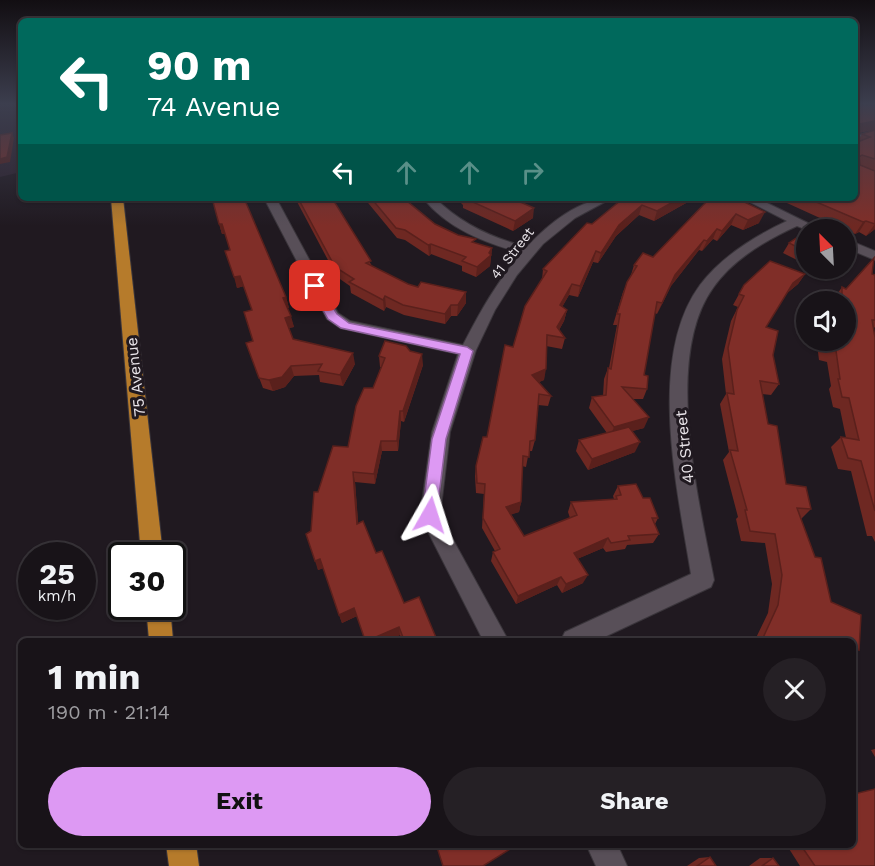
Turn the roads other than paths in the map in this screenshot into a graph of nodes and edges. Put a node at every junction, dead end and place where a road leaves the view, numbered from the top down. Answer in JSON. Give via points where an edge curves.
{"nodes":[{"id":1,"x":117,"y":201,"type":"edge"},
{"id":2,"x":272,"y":201,"type":"edge"},
{"id":3,"x":432,"y":201,"type":"edge"},
{"id":4,"x":600,"y":201,"type":"edge"},
{"id":5,"x":754,"y":201,"type":"edge"},
{"id":6,"x":796,"y":221,"type":"edge"},
{"id":7,"x":796,"y":222,"type":"edge"},
{"id":8,"x":856,"y":247,"type":"edge"},
{"id":9,"x":529,"y":251,"type":"junction"},
{"id":10,"x":875,"y":256,"type":"edge"},
{"id":11,"x":467,"y":351,"type":"junction"},
{"id":12,"x":151,"y":542,"type":"edge"},
{"id":13,"x":159,"y":620,"type":"edge"},
{"id":14,"x":161,"y":638,"type":"edge"},
{"id":15,"x":495,"y":638,"type":"edge"},
{"id":16,"x":577,"y":638,"type":"edge"},
{"id":17,"x":182,"y":848,"type":"edge"},
{"id":18,"x":603,"y":848,"type":"edge"},
{"id":19,"x":184,"y":866,"type":"edge"},
{"id":20,"x":612,"y":866,"type":"edge"}],
"edges":[{"from":1,"to":12,"type":"main road","name":"75 Avenue"},
{"from":2,"to":11,"type":"street","via":[[332,316],[345,326]]},
{"from":3,"to":9,"type":"street","via":[[460,226]]},
{"from":4,"to":9,"type":"street","name":"41 Street","via":[[567,216]]},
{"from":5,"to":6,"type":"street"},
{"from":7,"to":16,"type":"street","name":"40 Street","via":[[725,265],[704,290],[689,322],[679,395],[680,417],[703,580]]},
{"from":8,"to":10,"type":"street"},
{"from":9,"to":11,"type":"street","name":"41 Street","via":[[490,308]]},
{"from":11,"to":15,"type":"street","name":"41 Street","via":[[439,439],[430,515]]},
{"from":13,"to":14,"type":"main road"},
{"from":17,"to":19,"type":"main road"},
{"from":18,"to":20,"type":"street"}]}
